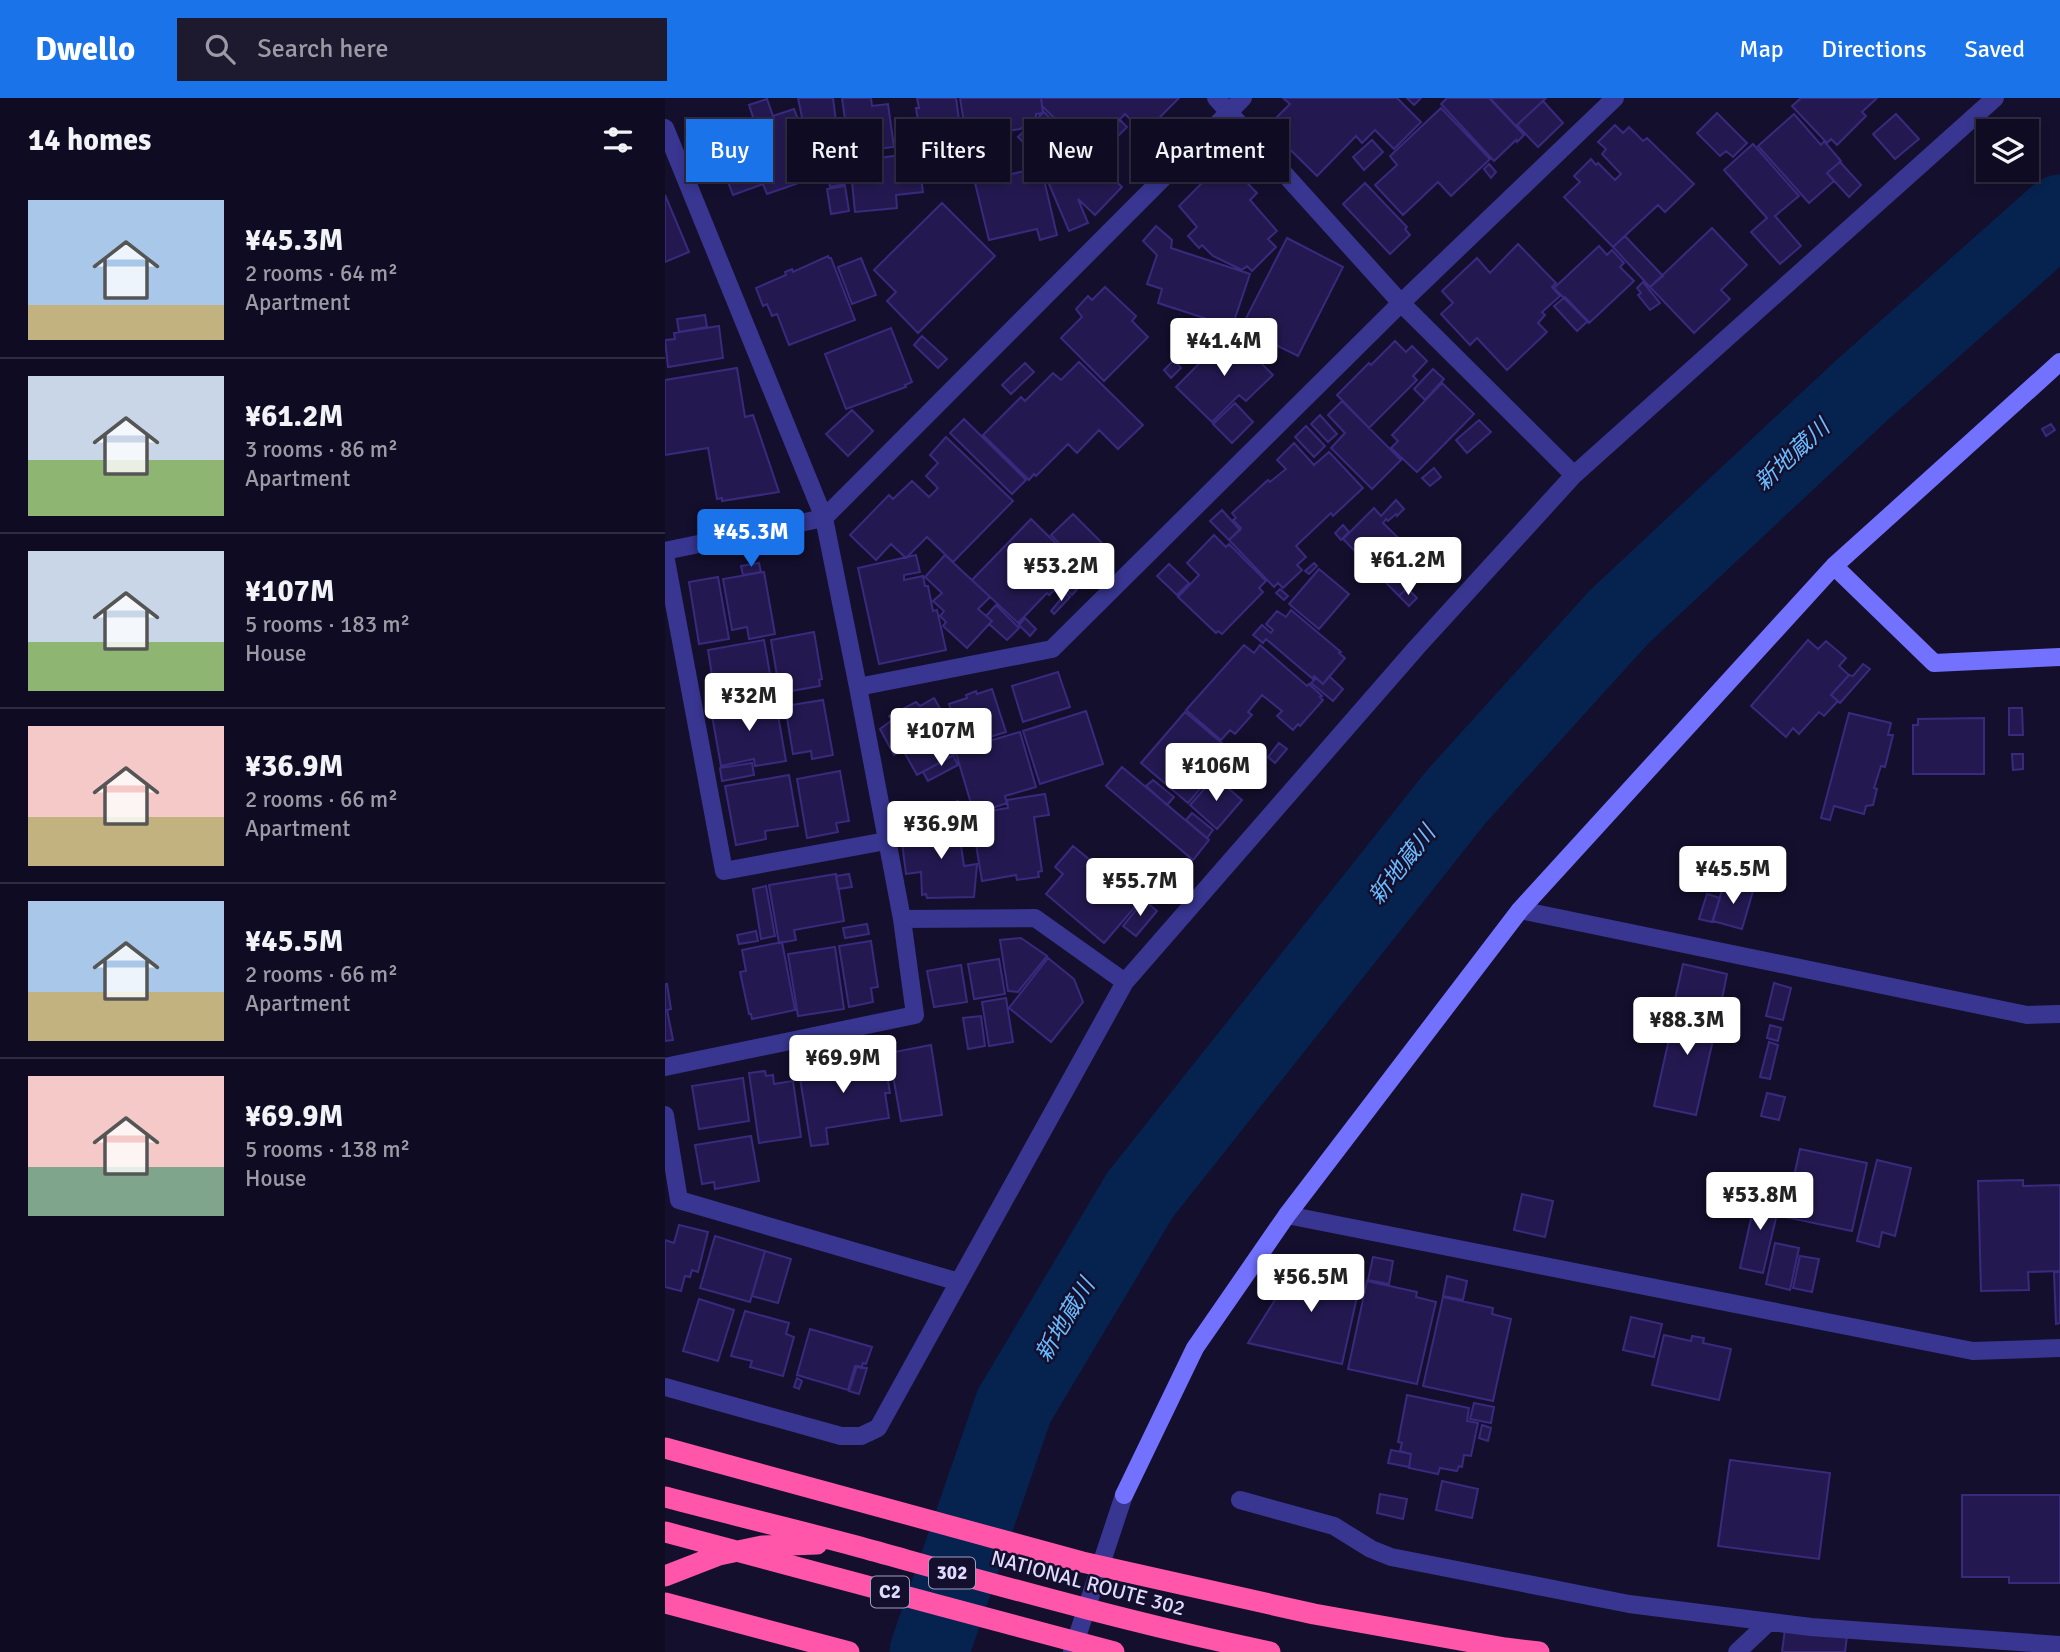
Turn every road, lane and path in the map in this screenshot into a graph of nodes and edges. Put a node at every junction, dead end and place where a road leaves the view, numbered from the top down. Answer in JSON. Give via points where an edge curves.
{"nodes":[{"id":1,"x":1216,"y":98,"type":"edge"},
{"id":2,"x":1243,"y":98,"type":"edge"},
{"id":3,"x":1615,"y":98,"type":"edge"},
{"id":4,"x":1995,"y":98,"type":"edge"},
{"id":5,"x":1229,"y":113,"type":"junction"},
{"id":6,"x":665,"y":128,"type":"edge"},
{"id":7,"x":1401,"y":303,"type":"junction"},
{"id":8,"x":2060,"y":362,"type":"edge"},
{"id":9,"x":1574,"y":475,"type":"junction"},
{"id":10,"x":824,"y":517,"type":"junction"},
{"id":11,"x":665,"y":553,"type":"edge"},
{"id":12,"x":1834,"y":566,"type":"junction"},
{"id":13,"x":2060,"y":657,"type":"edge"},
{"id":14,"x":858,"y":687,"type":"junction"},
{"id":15,"x":886,"y":841,"type":"junction"},
{"id":16,"x":1520,"y":910,"type":"junction"},
{"id":17,"x":902,"y":919,"type":"junction"},
{"id":18,"x":1125,"y":982,"type":"junction"},
{"id":19,"x":2060,"y":1014,"type":"edge"},
{"id":20,"x":665,"y":1067,"type":"edge"},
{"id":21,"x":665,"y":1115,"type":"edge"},
{"id":22,"x":1287,"y":1215,"type":"junction"},
{"id":23,"x":959,"y":1282,"type":"junction"},
{"id":24,"x":2060,"y":1348,"type":"edge"},
{"id":25,"x":665,"y":1387,"type":"edge"},
{"id":26,"x":665,"y":1448,"type":"edge"},
{"id":27,"x":667,"y":1495,"type":"edge"},
{"id":28,"x":1240,"y":1500,"type":"dead end"},
{"id":29,"x":665,"y":1532,"type":"edge"},
{"id":30,"x":854,"y":1546,"type":"junction"},
{"id":31,"x":665,"y":1576,"type":"edge"},
{"id":32,"x":665,"y":1603,"type":"edge"},
{"id":33,"x":1087,"y":1610,"type":"junction"},
{"id":34,"x":1769,"y":1622,"type":"junction"},
{"id":35,"x":2060,"y":1645,"type":"edge"},
{"id":36,"x":849,"y":1652,"type":"edge"},
{"id":37,"x":1072,"y":1652,"type":"edge"},
{"id":38,"x":1114,"y":1652,"type":"edge"},
{"id":39,"x":1270,"y":1652,"type":"edge"},
{"id":40,"x":1539,"y":1652,"type":"edge"},
{"id":41,"x":1737,"y":1652,"type":"edge"}],
"edges":[{"from":1,"to":5,"type":"street"},
{"from":2,"to":5,"type":"street"},
{"from":3,"to":7,"type":"street"},
{"from":4,"to":9,"type":"street"},
{"from":5,"to":7,"type":"street"},
{"from":5,"to":10,"type":"street"},
{"from":6,"to":10,"type":"street"},
{"from":7,"to":9,"type":"street"},
{"from":7,"to":14,"type":"street","via":[[1052,649]]},
{"from":8,"to":12,"type":"street"},
{"from":9,"to":18,"type":"street","via":[[1417,647]]},
{"from":10,"to":11,"type":"street"},
{"from":10,"to":14,"type":"street"},
{"from":11,"to":15,"type":"street","via":[[724,871]]},
{"from":12,"to":13,"type":"street","via":[[1934,663]]},
{"from":12,"to":16,"type":"street"},
{"from":14,"to":15,"type":"street"},
{"from":15,"to":17,"type":"street"},
{"from":16,"to":19,"type":"street","via":[[2027,1015]]},
{"from":16,"to":22,"type":"street"},
{"from":17,"to":18,"type":"street","via":[[1035,918]]},
{"from":17,"to":20,"type":"street","via":[[915,1015]]},
{"from":18,"to":23,"type":"street"},
{"from":21,"to":23,"type":"street","via":[[678,1200]]},
{"from":22,"to":24,"type":"street","via":[[1973,1351]]},
{"from":22,"to":33,"type":"street","via":[[1195,1348],[1124,1495]]},
{"from":23,"to":25,"type":"street","via":[[878,1428],[861,1436],[841,1436]]},
{"from":26,"to":40,"type":"highway","via":[[1082,1562],[1314,1614]]},
{"from":27,"to":30,"type":"highway","name":"NATIONAL ROUTE 302","number":"302"},
{"from":28,"to":34,"type":"street","via":[[1334,1526],[1391,1557],[1629,1604]]},
{"from":29,"to":38,"type":"highway","number":"C2"},
{"from":30,"to":31,"type":"highway","name":"NATIONAL ROUTE 302","number":"302","via":[[762,1546],[719,1555]]},
{"from":30,"to":33,"type":"highway","name":"NATIONAL ROUTE 302","number":"302"},
{"from":32,"to":36,"type":"highway"},
{"from":33,"to":37,"type":"street"},
{"from":33,"to":39,"type":"highway","name":"NATIONAL ROUTE 302","number":"302"},
{"from":34,"to":35,"type":"street"},
{"from":34,"to":41,"type":"street"}]}
